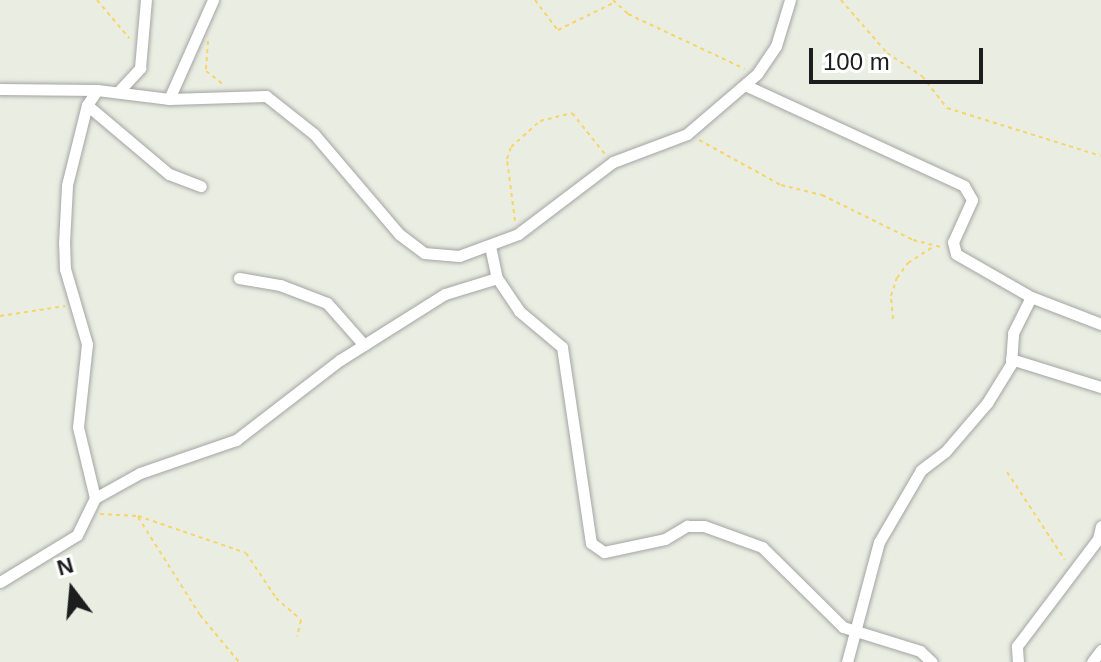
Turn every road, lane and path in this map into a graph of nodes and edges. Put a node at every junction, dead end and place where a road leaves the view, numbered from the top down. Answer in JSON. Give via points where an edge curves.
{"nodes":[{"id":1,"x":97,"y":0,"type":"edge"},
{"id":2,"x":146,"y":0,"type":"edge"},
{"id":3,"x":213,"y":0,"type":"edge"},
{"id":4,"x":535,"y":0,"type":"edge"},
{"id":5,"x":790,"y":0,"type":"edge"},
{"id":6,"x":841,"y":0,"type":"edge"},
{"id":7,"x":614,"y":1,"type":"edge"},
{"id":8,"x":209,"y":32,"type":"dead end"},
{"id":9,"x":141,"y":51,"type":"junction"},
{"id":10,"x":757,"y":74,"type":"junction"},
{"id":11,"x":747,"y":86,"type":"junction"},
{"id":12,"x":0,"y":89,"type":"edge"},
{"id":13,"x":97,"y":90,"type":"junction"},
{"id":14,"x":118,"y":92,"type":"junction"},
{"id":15,"x":252,"y":93,"type":"junction"},
{"id":16,"x":169,"y":99,"type":"junction"},
{"id":17,"x":87,"y":105,"type":"junction"},
{"id":18,"x":687,"y":134,"type":"junction"},
{"id":19,"x":1101,"y":156,"type":"edge"},
{"id":20,"x":613,"y":162,"type":"junction"},
{"id":21,"x":201,"y":186,"type":"dead end"},
{"id":22,"x":518,"y":234,"type":"junction"},
{"id":23,"x":490,"y":246,"type":"junction"},
{"id":24,"x":934,"y":247,"type":"junction"},
{"id":25,"x":953,"y":249,"type":"junction"},
{"id":26,"x":239,"y":278,"type":"dead end"},
{"id":27,"x":497,"y":278,"type":"junction"},
{"id":28,"x":1031,"y":297,"type":"junction"},
{"id":29,"x":75,"y":305,"type":"junction"},
{"id":30,"x":0,"y":316,"type":"edge"},
{"id":31,"x":893,"y":319,"type":"dead end"},
{"id":32,"x":1101,"y":324,"type":"edge"},
{"id":33,"x":364,"y":345,"type":"junction"},
{"id":34,"x":1011,"y":359,"type":"junction"},
{"id":35,"x":1101,"y":387,"type":"edge"},
{"id":36,"x":1007,"y":472,"type":"dead end"},
{"id":37,"x":95,"y":498,"type":"junction"},
{"id":38,"x":91,"y":514,"type":"junction"},
{"id":39,"x":138,"y":516,"type":"junction"},
{"id":40,"x":1101,"y":526,"type":"edge"},
{"id":41,"x":1072,"y":572,"type":"junction"},
{"id":42,"x":0,"y":582,"type":"edge"},
{"id":43,"x":855,"y":631,"type":"junction"},
{"id":44,"x":297,"y":637,"type":"dead end"},
{"id":45,"x":1101,"y":650,"type":"edge"},
{"id":46,"x":239,"y":662,"type":"edge"},
{"id":47,"x":847,"y":662,"type":"edge"},
{"id":48,"x":932,"y":662,"type":"edge"},
{"id":49,"x":1018,"y":662,"type":"edge"},
{"id":50,"x":1092,"y":662,"type":"edge"}],
"edges":[{"from":1,"to":9,"type":"path"},
{"from":2,"to":9,"type":"street"},
{"from":3,"to":16,"type":"street"},
{"from":4,"to":7,"type":"path","via":[[558,30]]},
{"from":5,"to":10,"type":"street","via":[[776,46]]},
{"from":6,"to":19,"type":"path","via":[[887,53],[922,76],[947,108]]},
{"from":7,"to":10,"type":"path","via":[[628,14]]},
{"from":8,"to":15,"type":"path","via":[[206,71],[212,79]]},
{"from":9,"to":14,"type":"street","via":[[140,68]]},
{"from":10,"to":11,"type":"street"},
{"from":11,"to":18,"type":"street"},
{"from":11,"to":25,"type":"street","via":[[964,186],[972,200]]},
{"from":12,"to":13,"type":"street"},
{"from":13,"to":14,"type":"street"},
{"from":13,"to":17,"type":"street"},
{"from":14,"to":16,"type":"street"},
{"from":15,"to":16,"type":"street"},
{"from":15,"to":23,"type":"street","via":[[288,110],[399,234],[424,253],[459,256]]},
{"from":17,"to":21,"type":"street","via":[[169,174]]},
{"from":17,"to":29,"type":"street","via":[[67,185],[65,269]]},
{"from":18,"to":20,"type":"street"},
{"from":18,"to":24,"type":"path","via":[[781,185],[822,195]]},
{"from":20,"to":22,"type":"street"},
{"from":20,"to":22,"type":"path","via":[[572,113],[540,121],[511,147],[507,159]]},
{"from":22,"to":23,"type":"street"},
{"from":23,"to":27,"type":"street"},
{"from":24,"to":25,"type":"path"},
{"from":24,"to":31,"type":"path","via":[[908,263],[897,278],[891,296]]},
{"from":25,"to":28,"type":"street"},
{"from":26,"to":33,"type":"street","via":[[280,285],[327,303]]},
{"from":27,"to":33,"type":"street","via":[[445,294]]},
{"from":27,"to":43,"type":"street","via":[[519,311],[562,347],[591,543],[604,552],[665,539],[687,526],[704,526],[762,547],[843,627]]},
{"from":28,"to":32,"type":"street"},
{"from":28,"to":34,"type":"street","via":[[1013,333]]},
{"from":29,"to":30,"type":"path"},
{"from":29,"to":37,"type":"street","via":[[87,344],[78,427]]},
{"from":33,"to":37,"type":"street","via":[[236,440],[140,473]]},
{"from":34,"to":35,"type":"street"},
{"from":34,"to":43,"type":"street","via":[[987,403],[945,452],[921,470],[905,495],[879,542]]},
{"from":36,"to":41,"type":"path"},
{"from":37,"to":38,"type":"street"},
{"from":38,"to":39,"type":"path"},
{"from":38,"to":42,"type":"street","via":[[77,535]]},
{"from":39,"to":44,"type":"path","via":[[246,553],[276,598],[301,620]]},
{"from":39,"to":46,"type":"path","via":[[200,615]]},
{"from":40,"to":41,"type":"street"},
{"from":41,"to":49,"type":"street","via":[[1017,646]]},
{"from":43,"to":47,"type":"street"},
{"from":43,"to":48,"type":"street","via":[[920,651]]},
{"from":45,"to":50,"type":"street"}]}
